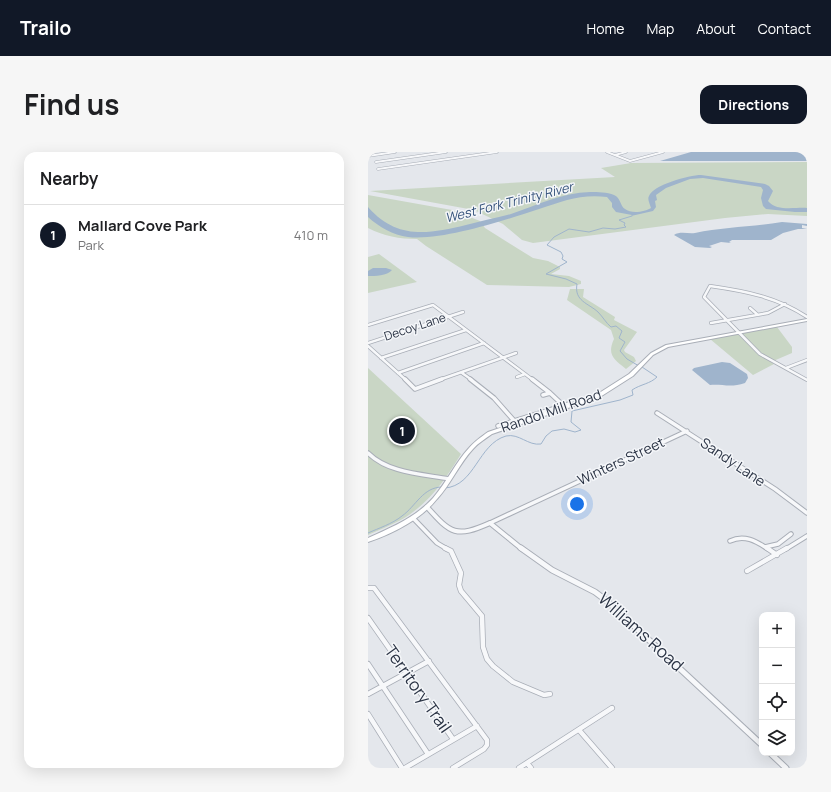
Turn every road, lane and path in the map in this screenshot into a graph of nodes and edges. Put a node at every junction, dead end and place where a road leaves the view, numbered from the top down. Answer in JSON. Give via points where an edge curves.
{"nodes":[{"id":1,"x":395,"y":152,"type":"edge"},
{"id":2,"x":441,"y":152,"type":"edge"},
{"id":3,"x":446,"y":152,"type":"edge"},
{"id":4,"x":497,"y":152,"type":"edge"},
{"id":5,"x":607,"y":152,"type":"edge"},
{"id":6,"x":626,"y":152,"type":"edge"},
{"id":7,"x":663,"y":152,"type":"edge"},
{"id":8,"x":614,"y":155,"type":"junction"},
{"id":9,"x":368,"y":156,"type":"edge"},
{"id":10,"x":450,"y":159,"type":"junction"},
{"id":11,"x":376,"y":162,"type":"dead end"},
{"id":12,"x":378,"y":169,"type":"dead end"},
{"id":13,"x":785,"y":304,"type":"junction"},
{"id":14,"x":750,"y":308,"type":"dead end"},
{"id":15,"x":463,"y":312,"type":"dead end"},
{"id":16,"x":758,"y":315,"type":"junction"},
{"id":17,"x":449,"y":317,"type":"junction"},
{"id":18,"x":807,"y":318,"type":"edge"},
{"id":19,"x":726,"y":320,"type":"junction"},
{"id":20,"x":711,"y":323,"type":"dead end"},
{"id":21,"x":368,"y":324,"type":"edge"},
{"id":22,"x":466,"y":330,"type":"junction"},
{"id":23,"x":738,"y":332,"type":"junction"},
{"id":24,"x":368,"y":342,"type":"edge"},
{"id":25,"x":484,"y":343,"type":"junction"},
{"id":26,"x":368,"y":346,"type":"edge"},
{"id":27,"x":516,"y":353,"type":"dead end"},
{"id":28,"x":381,"y":358,"type":"junction"},
{"id":29,"x":503,"y":358,"type":"junction"},
{"id":30,"x":807,"y":360,"type":"edge"},
{"id":31,"x":786,"y":368,"type":"junction"},
{"id":32,"x":398,"y":373,"type":"junction"},
{"id":33,"x":462,"y":373,"type":"junction"},
{"id":34,"x":525,"y":374,"type":"junction"},
{"id":35,"x":517,"y":377,"type":"dead end"},
{"id":36,"x":807,"y":380,"type":"edge"},
{"id":37,"x":550,"y":392,"type":"junction"},
{"id":38,"x":543,"y":395,"type":"dead end"},
{"id":39,"x":566,"y":406,"type":"junction"},
{"id":40,"x":656,"y":412,"type":"dead end"},
{"id":41,"x":516,"y":422,"type":"junction"},
{"id":42,"x":498,"y":426,"type":"dead end"},
{"id":43,"x":687,"y":431,"type":"junction"},
{"id":44,"x":368,"y":453,"type":"edge"},
{"id":45,"x":447,"y":482,"type":"junction"},
{"id":46,"x":427,"y":508,"type":"junction"},
{"id":47,"x":807,"y":513,"type":"edge"},
{"id":48,"x":413,"y":518,"type":"junction"},
{"id":49,"x":490,"y":523,"type":"junction"},
{"id":50,"x":791,"y":534,"type":"dead end"},
{"id":51,"x":807,"y":536,"type":"edge"},
{"id":52,"x":368,"y":540,"type":"edge"},
{"id":53,"x":730,"y":541,"type":"dead end"},
{"id":54,"x":765,"y":547,"type":"junction"},
{"id":55,"x":777,"y":555,"type":"junction"},
{"id":56,"x":747,"y":570,"type":"dead end"},
{"id":57,"x":368,"y":588,"type":"edge"},
{"id":58,"x":368,"y":618,"type":"edge"},
{"id":59,"x":429,"y":661,"type":"junction"},
{"id":60,"x":368,"y":664,"type":"edge"},
{"id":61,"x":406,"y":673,"type":"junction"},
{"id":62,"x":382,"y":686,"type":"junction"},
{"id":63,"x":368,"y":694,"type":"edge"},
{"id":64,"x":550,"y":694,"type":"dead end"},
{"id":65,"x":612,"y":708,"type":"dead end"},
{"id":66,"x":368,"y":714,"type":"edge"},
{"id":67,"x":476,"y":726,"type":"junction"},
{"id":68,"x":579,"y":730,"type":"junction"},
{"id":69,"x":453,"y":739,"type":"junction"},
{"id":70,"x":759,"y":742,"type":"edge"},
{"id":71,"x":428,"y":754,"type":"junction"},
{"id":72,"x":773,"y":756,"type":"edge"},
{"id":73,"x":527,"y":763,"type":"junction"},
{"id":74,"x":403,"y":768,"type":"edge"},
{"id":75,"x":453,"y":768,"type":"edge"},
{"id":76,"x":519,"y":768,"type":"edge"},
{"id":77,"x":531,"y":768,"type":"edge"},
{"id":78,"x":612,"y":768,"type":"edge"},
{"id":79,"x":786,"y":768,"type":"edge"}],
"edges":[{"from":1,"to":9,"type":"street"},
{"from":2,"to":3,"type":"street"},
{"from":2,"to":10,"type":"street"},
{"from":2,"to":11,"type":"street"},
{"from":4,"to":10,"type":"street"},
{"from":5,"to":8,"type":"street"},
{"from":6,"to":8,"type":"street"},
{"from":7,"to":8,"type":"street","via":[[630,161]]},
{"from":10,"to":12,"type":"street"},
{"from":13,"to":16,"type":"street"},
{"from":13,"to":18,"type":"street"},
{"from":13,"to":19,"type":"street","via":[[766,296],[710,286],[704,297]]},
{"from":14,"to":16,"type":"street"},
{"from":15,"to":17,"type":"street","name":"Decoy Lane"},
{"from":16,"to":19,"type":"street"},
{"from":17,"to":21,"type":"street","via":[[433,305]]},
{"from":17,"to":22,"type":"street"},
{"from":17,"to":24,"type":"street","name":"Decoy Lane"},
{"from":18,"to":23,"type":"main road","name":"Randol Mill Road"},
{"from":19,"to":20,"type":"street"},
{"from":19,"to":23,"type":"street"},
{"from":22,"to":25,"type":"street"},
{"from":22,"to":28,"type":"street"},
{"from":23,"to":31,"type":"street","via":[[760,354]]},
{"from":23,"to":39,"type":"main road","name":"Randol Mill Road","via":[[673,344],[660,349],[636,371],[606,392]]},
{"from":25,"to":29,"type":"street"},
{"from":25,"to":32,"type":"street"},
{"from":26,"to":28,"type":"street"},
{"from":27,"to":29,"type":"street"},
{"from":28,"to":32,"type":"street"},
{"from":29,"to":33,"type":"street"},
{"from":29,"to":34,"type":"street"},
{"from":30,"to":31,"type":"street"},
{"from":31,"to":36,"type":"street"},
{"from":32,"to":33,"type":"street","via":[[415,389]]},
{"from":33,"to":41,"type":"street","via":[[494,398]]},
{"from":34,"to":35,"type":"street"},
{"from":34,"to":37,"type":"street"},
{"from":37,"to":38,"type":"street"},
{"from":37,"to":39,"type":"street"},
{"from":39,"to":41,"type":"main road","name":"Randol Mill Road"},
{"from":40,"to":43,"type":"street","name":"Sandy Lane"},
{"from":41,"to":42,"type":"street","name":"Randol Mill Road"},
{"from":41,"to":45,"type":"main road","name":"Randol Mill Road","via":[[490,433],[474,444]]},
{"from":43,"to":47,"type":"street","name":"Sandy Lane"},
{"from":43,"to":49,"type":"street","name":"Winters Street"},
{"from":44,"to":45,"type":"street","via":[[386,468]]},
{"from":45,"to":46,"type":"main road","name":"Randol Mill Road"},
{"from":46,"to":48,"type":"main road","name":"Randol Mill Road"},
{"from":46,"to":49,"type":"street","via":[[443,525],[455,533],[471,531]]},
{"from":48,"to":52,"type":"main road","name":"Randol Mill Road"},
{"from":48,"to":64,"type":"street","via":[[437,543],[451,551],[461,573],[461,591],[482,616],[484,654],[493,666],[525,688],[544,695]]},
{"from":49,"to":70,"type":"street","name":"Williams Road","via":[[531,556],[592,590],[614,606]]},
{"from":50,"to":54,"type":"street","via":[[778,544]]},
{"from":51,"to":55,"type":"street"},
{"from":53,"to":54,"type":"street","via":[[743,536]]},
{"from":54,"to":55,"type":"street"},
{"from":55,"to":56,"type":"street"},
{"from":57,"to":59,"type":"street","via":[[374,588]]},
{"from":58,"to":61,"type":"street","name":"Territory Trail"},
{"from":59,"to":61,"type":"street"},
{"from":59,"to":67,"type":"street"},
{"from":60,"to":62,"type":"street"},
{"from":61,"to":62,"type":"street"},
{"from":61,"to":69,"type":"street","name":"Territory Trail"},
{"from":62,"to":63,"type":"street"},
{"from":62,"to":71,"type":"street"},
{"from":65,"to":68,"type":"street"},
{"from":66,"to":74,"type":"street"},
{"from":67,"to":69,"type":"street"},
{"from":67,"to":75,"type":"street","via":[[487,740],[487,745]]},
{"from":68,"to":73,"type":"street"},
{"from":68,"to":78,"type":"street"},
{"from":69,"to":71,"type":"street"},
{"from":71,"to":74,"type":"street"},
{"from":72,"to":79,"type":"street"},
{"from":73,"to":76,"type":"street"},
{"from":73,"to":77,"type":"street"}]}
